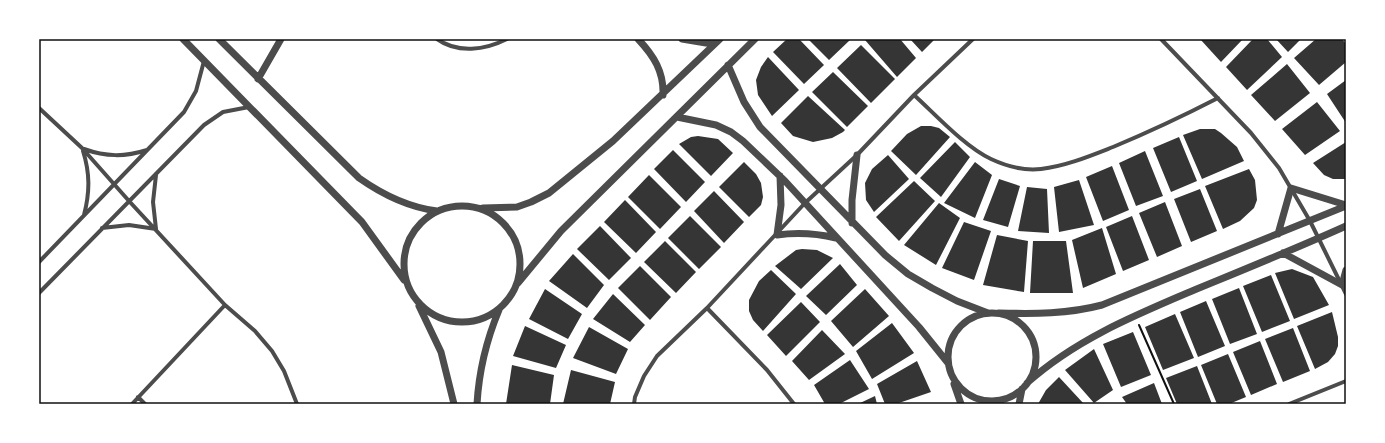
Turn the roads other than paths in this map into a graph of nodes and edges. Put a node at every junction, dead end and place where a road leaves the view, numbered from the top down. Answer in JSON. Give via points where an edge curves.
{"nodes":[{"id":1,"x":183,"y":39,"type":"edge"},
{"id":2,"x":220,"y":39,"type":"edge"},
{"id":3,"x":282,"y":39,"type":"edge"},
{"id":4,"x":437,"y":39,"type":"edge"},
{"id":5,"x":508,"y":39,"type":"edge"},
{"id":6,"x":638,"y":39,"type":"edge"},
{"id":7,"x":682,"y":39,"type":"edge"},
{"id":8,"x":755,"y":39,"type":"edge"},
{"id":9,"x":973,"y":39,"type":"edge"},
{"id":10,"x":1161,"y":39,"type":"edge"},
{"id":11,"x":719,"y":40,"type":"edge"},
{"id":12,"x":204,"y":60,"type":"junction"},
{"id":13,"x":728,"y":65,"type":"junction"},
{"id":14,"x":258,"y":79,"type":"junction"},
{"id":15,"x":663,"y":95,"type":"junction"},
{"id":16,"x":914,"y":95,"type":"junction"},
{"id":17,"x":1218,"y":98,"type":"junction"},
{"id":18,"x":250,"y":107,"type":"junction"},
{"id":19,"x":39,"y":108,"type":"edge"},
{"id":20,"x":677,"y":117,"type":"junction"},
{"id":21,"x":82,"y":148,"type":"junction"},
{"id":22,"x":148,"y":150,"type":"junction"},
{"id":23,"x":857,"y":155,"type":"junction"},
{"id":24,"x":156,"y":175,"type":"junction"},
{"id":25,"x":780,"y":176,"type":"junction"},
{"id":26,"x":114,"y":184,"type":"junction"},
{"id":27,"x":821,"y":188,"type":"junction"},
{"id":28,"x":1291,"y":188,"type":"junction"},
{"id":29,"x":129,"y":201,"type":"junction"},
{"id":30,"x":805,"y":203,"type":"junction"},
{"id":31,"x":1346,"y":206,"type":"edge"},
{"id":32,"x":483,"y":208,"type":"junction"},
{"id":33,"x":437,"y":211,"type":"junction"},
{"id":34,"x":84,"y":215,"type":"junction"},
{"id":35,"x":1310,"y":221,"type":"junction"},
{"id":36,"x":852,"y":223,"type":"junction"},
{"id":37,"x":1346,"y":226,"type":"edge"},
{"id":38,"x":101,"y":228,"type":"junction"},
{"id":39,"x":156,"y":229,"type":"junction"},
{"id":40,"x":1278,"y":234,"type":"junction"},
{"id":41,"x":777,"y":235,"type":"junction"},
{"id":42,"x":836,"y":238,"type":"junction"},
{"id":43,"x":1319,"y":238,"type":"junction"},
{"id":44,"x":1283,"y":253,"type":"junction"},
{"id":45,"x":39,"y":262,"type":"edge"},
{"id":46,"x":1346,"y":270,"type":"edge"},
{"id":47,"x":517,"y":285,"type":"junction"},
{"id":48,"x":1342,"y":285,"type":"junction"},
{"id":49,"x":408,"y":288,"type":"junction"},
{"id":50,"x":39,"y":293,"type":"edge"},
{"id":51,"x":1346,"y":294,"type":"edge"},
{"id":52,"x":416,"y":301,"type":"junction"},
{"id":53,"x":225,"y":305,"type":"junction"},
{"id":54,"x":707,"y":308,"type":"junction"},
{"id":55,"x":499,"y":310,"type":"junction"},
{"id":56,"x":988,"y":313,"type":"junction"},
{"id":57,"x":999,"y":313,"type":"junction"},
{"id":58,"x":948,"y":363,"type":"junction"},
{"id":59,"x":952,"y":376,"type":"junction"},
{"id":60,"x":1346,"y":381,"type":"edge"},
{"id":61,"x":1027,"y":383,"type":"junction"},
{"id":62,"x":1022,"y":389,"type":"junction"},
{"id":63,"x":138,"y":397,"type":"junction"},
{"id":64,"x":132,"y":404,"type":"edge"},
{"id":65,"x":145,"y":404,"type":"edge"},
{"id":66,"x":297,"y":404,"type":"edge"},
{"id":67,"x":454,"y":404,"type":"edge"},
{"id":68,"x":477,"y":404,"type":"edge"},
{"id":69,"x":634,"y":404,"type":"edge"},
{"id":70,"x":794,"y":404,"type":"edge"},
{"id":71,"x":961,"y":404,"type":"edge"},
{"id":72,"x":1019,"y":404,"type":"edge"},
{"id":73,"x":1289,"y":404,"type":"edge"}],
"edges":[{"from":1,"to":12,"type":"street"},
{"from":2,"to":14,"type":"street"},
{"from":3,"to":14,"type":"street"},
{"from":4,"to":5,"type":"street","via":[[468,50],[492,46]]},
{"from":6,"to":15,"type":"street","via":[[659,67],[664,82]]},
{"from":7,"to":11,"type":"street","via":[[706,43]]},
{"from":8,"to":13,"type":"street"},
{"from":9,"to":16,"type":"street"},
{"from":10,"to":17,"type":"street"},
{"from":11,"to":15,"type":"street"},
{"from":12,"to":18,"type":"street"},
{"from":12,"to":22,"type":"street","via":[[200,81],[191,103]]},
{"from":13,"to":20,"type":"street"},
{"from":13,"to":27,"type":"street","via":[[744,102],[760,127]]},
{"from":14,"to":33,"type":"street","via":[[359,178],[378,192],[397,201]]},
{"from":15,"to":32,"type":"street","via":[[613,142],[549,193],[517,207]]},
{"from":16,"to":17,"type":"street","via":[[971,146],[989,158],[1021,168],[1040,169],[1099,152],[1175,120]]},
{"from":16,"to":23,"type":"street"},
{"from":17,"to":28,"type":"street","via":[[1266,150]]},
{"from":18,"to":24,"type":"street","via":[[233,109],[213,117]]},
{"from":18,"to":49,"type":"street","via":[[362,222]]},
{"from":19,"to":21,"type":"street"},
{"from":20,"to":25,"type":"street","via":[[716,125],[731,132]]},
{"from":20,"to":47,"type":"street","via":[[561,230]]},
{"from":21,"to":22,"type":"street","via":[[98,154],[115,156],[132,155]]},
{"from":21,"to":26,"type":"street"},
{"from":21,"to":34,"type":"street","via":[[87,161],[89,188]]},
{"from":22,"to":26,"type":"street"},
{"from":23,"to":27,"type":"street"},
{"from":23,"to":36,"type":"street"},
{"from":24,"to":29,"type":"street"},
{"from":24,"to":39,"type":"street","via":[[153,202]]},
{"from":25,"to":30,"type":"street"},
{"from":25,"to":41,"type":"street","via":[[781,205]]},
{"from":26,"to":29,"type":"street"},
{"from":26,"to":34,"type":"street"},
{"from":27,"to":30,"type":"street"},
{"from":27,"to":36,"type":"street"},
{"from":28,"to":31,"type":"street"},
{"from":28,"to":35,"type":"street"},
{"from":28,"to":40,"type":"street"},
{"from":29,"to":38,"type":"street"},
{"from":29,"to":39,"type":"street"},
{"from":30,"to":41,"type":"street"},
{"from":30,"to":42,"type":"street"},
{"from":31,"to":35,"type":"street"},
{"from":32,"to":33,"type":"street","via":[[460,205]]},
{"from":32,"to":47,"type":"street","via":[[508,227],[516,240],[520,255]]},
{"from":33,"to":49,"type":"street","via":[[417,226],[410,237],[403,262]]},
{"from":34,"to":45,"type":"street"},
{"from":35,"to":40,"type":"street"},
{"from":35,"to":43,"type":"street"},
{"from":36,"to":56,"type":"street","via":[[908,274],[957,302]]},
{"from":37,"to":43,"type":"street"},
{"from":38,"to":39,"type":"street","via":[[129,225]]},
{"from":38,"to":50,"type":"street"},
{"from":39,"to":53,"type":"street"},
{"from":40,"to":57,"type":"street","via":[[1102,305],[1057,314]]},
{"from":41,"to":42,"type":"street","via":[[797,232]]},
{"from":41,"to":54,"type":"street"},
{"from":42,"to":58,"type":"street","via":[[920,327]]},
{"from":43,"to":44,"type":"street"},
{"from":43,"to":48,"type":"street"},
{"from":44,"to":48,"type":"street"},
{"from":44,"to":61,"type":"street","via":[[1134,315],[1058,357]]},
{"from":46,"to":48,"type":"street"},
{"from":47,"to":55,"type":"street"},
{"from":48,"to":51,"type":"street"},
{"from":49,"to":52,"type":"street"},
{"from":52,"to":55,"type":"street","via":[[441,319],[456,322],[486,318]]},
{"from":52,"to":67,"type":"street","via":[[442,352]]},
{"from":53,"to":63,"type":"street"},
{"from":53,"to":66,"type":"street","via":[[255,331],[272,351],[284,371]]},
{"from":54,"to":69,"type":"street","via":[[657,356],[644,376]]},
{"from":54,"to":70,"type":"street","via":[[767,370]]},
{"from":55,"to":68,"type":"street","via":[[480,367]]},
{"from":56,"to":57,"type":"street"},
{"from":56,"to":58,"type":"street","via":[[974,316],[962,324],[953,335],[948,348]]},
{"from":57,"to":61,"type":"street","via":[[1013,318],[1025,328],[1032,340],[1036,355],[1034,370]]},
{"from":58,"to":59,"type":"street"},
{"from":59,"to":62,"type":"street","via":[[960,388],[970,396],[984,401],[1011,397]]},
{"from":59,"to":71,"type":"street"},
{"from":60,"to":73,"type":"street"},
{"from":61,"to":62,"type":"street"},
{"from":62,"to":72,"type":"street"},
{"from":63,"to":64,"type":"street"},
{"from":63,"to":65,"type":"street"}]}
